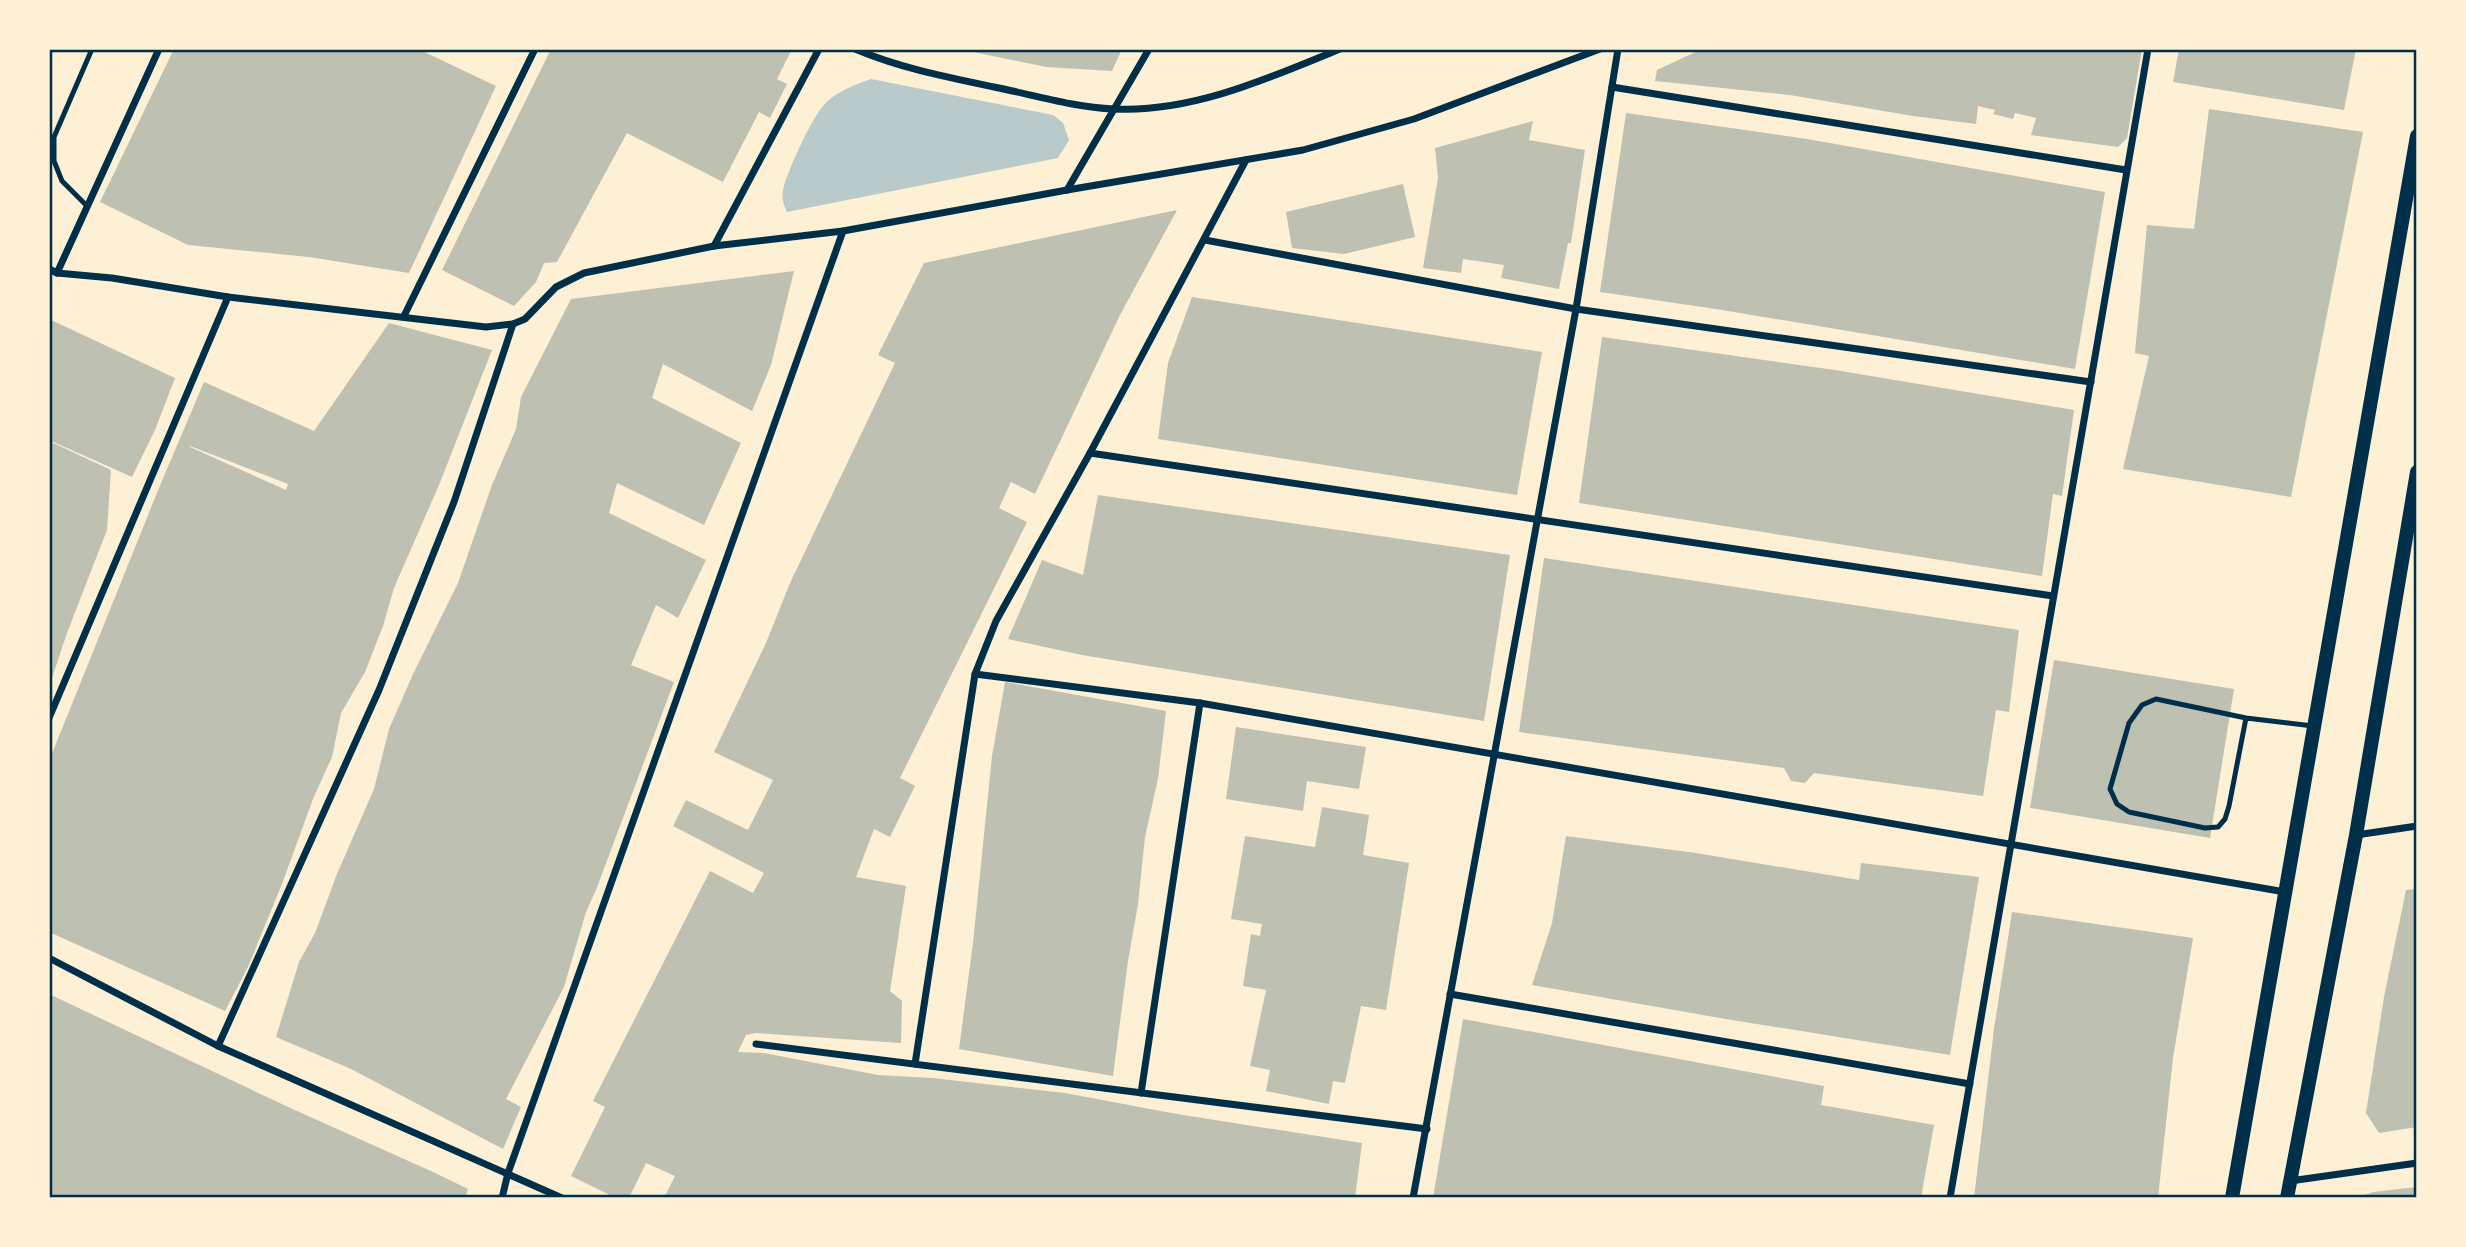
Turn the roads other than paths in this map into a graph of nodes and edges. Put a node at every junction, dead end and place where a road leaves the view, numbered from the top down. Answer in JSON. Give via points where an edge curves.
{"nodes":[{"id":1,"x":92,"y":49,"type":"edge"},
{"id":2,"x":159,"y":49,"type":"edge"},
{"id":3,"x":535,"y":49,"type":"edge"},
{"id":4,"x":819,"y":49,"type":"edge"},
{"id":5,"x":855,"y":49,"type":"edge"},
{"id":6,"x":1149,"y":49,"type":"edge"},
{"id":7,"x":1339,"y":49,"type":"edge"},
{"id":8,"x":1600,"y":49,"type":"edge"},
{"id":9,"x":1618,"y":49,"type":"edge"},
{"id":10,"x":2148,"y":49,"type":"edge"},
{"id":11,"x":1612,"y":87,"type":"junction"},
{"id":12,"x":1115,"y":109,"type":"junction"},
{"id":13,"x":2417,"y":136,"type":"edge"},
{"id":14,"x":1246,"y":160,"type":"junction"},
{"id":15,"x":2126,"y":170,"type":"junction"},
{"id":16,"x":1067,"y":190,"type":"junction"},
{"id":17,"x":87,"y":206,"type":"junction"},
{"id":18,"x":843,"y":231,"type":"junction"},
{"id":19,"x":1205,"y":240,"type":"junction"},
{"id":20,"x":714,"y":246,"type":"junction"},
{"id":21,"x":49,"y":269,"type":"edge"},
{"id":22,"x":57,"y":273,"type":"junction"},
{"id":23,"x":229,"y":297,"type":"junction"},
{"id":24,"x":1576,"y":309,"type":"junction"},
{"id":25,"x":404,"y":316,"type":"junction"},
{"id":26,"x":513,"y":324,"type":"junction"},
{"id":27,"x":2091,"y":382,"type":"junction"},
{"id":28,"x":1090,"y":453,"type":"junction"},
{"id":29,"x":2417,"y":472,"type":"edge"},
{"id":30,"x":1536,"y":519,"type":"junction"},
{"id":31,"x":2413,"y":524,"type":"edge"},
{"id":32,"x":2053,"y":596,"type":"junction"},
{"id":33,"x":975,"y":674,"type":"junction"},
{"id":34,"x":1200,"y":703,"type":"junction"},
{"id":35,"x":49,"y":718,"type":"edge"},
{"id":36,"x":2246,"y":718,"type":"junction"},
{"id":37,"x":2315,"y":727,"type":"junction"},
{"id":38,"x":1494,"y":754,"type":"junction"},
{"id":39,"x":2417,"y":826,"type":"edge"},
{"id":40,"x":2356,"y":835,"type":"junction"},
{"id":41,"x":2011,"y":843,"type":"junction"},
{"id":42,"x":2285,"y":892,"type":"junction"},
{"id":43,"x":49,"y":958,"type":"edge"},
{"id":44,"x":1450,"y":994,"type":"junction"},
{"id":45,"x":756,"y":1044,"type":"dead end"},
{"id":46,"x":218,"y":1046,"type":"junction"},
{"id":47,"x":915,"y":1064,"type":"junction"},
{"id":48,"x":1970,"y":1084,"type":"junction"},
{"id":49,"x":1141,"y":1093,"type":"junction"},
{"id":50,"x":1427,"y":1129,"type":"junction"},
{"id":51,"x":2417,"y":1163,"type":"edge"},
{"id":52,"x":508,"y":1173,"type":"junction"},
{"id":53,"x":2289,"y":1181,"type":"junction"},
{"id":54,"x":502,"y":1198,"type":"edge"},
{"id":55,"x":562,"y":1198,"type":"edge"},
{"id":56,"x":1413,"y":1198,"type":"edge"},
{"id":57,"x":1950,"y":1198,"type":"edge"},
{"id":58,"x":2232,"y":1198,"type":"edge"},
{"id":59,"x":2287,"y":1198,"type":"edge"}],
"edges":[{"from":1,"to":17,"type":"lane","via":[[54,137],[54,160],[62,181]]},
{"from":2,"to":17,"type":"street"},
{"from":3,"to":25,"type":"street"},
{"from":4,"to":20,"type":"street"},
{"from":5,"to":12,"type":"street","via":[[914,71],[1077,106]]},
{"from":6,"to":12,"type":"street"},
{"from":7,"to":12,"type":"street","via":[[1190,101]]},
{"from":8,"to":14,"type":"street","via":[[1414,119],[1303,150]]},
{"from":9,"to":11,"type":"street"},
{"from":10,"to":15,"type":"street"},
{"from":11,"to":15,"type":"street"},
{"from":11,"to":24,"type":"street"},
{"from":12,"to":16,"type":"street"},
{"from":13,"to":37,"type":"main road"},
{"from":14,"to":16,"type":"street"},
{"from":14,"to":19,"type":"street"},
{"from":15,"to":27,"type":"street"},
{"from":16,"to":18,"type":"street"},
{"from":17,"to":22,"type":"street"},
{"from":18,"to":20,"type":"street"},
{"from":18,"to":52,"type":"street"},
{"from":19,"to":24,"type":"street"},
{"from":19,"to":28,"type":"street"},
{"from":20,"to":26,"type":"street","via":[[584,273],[551,292],[536,310]]},
{"from":21,"to":22,"type":"street"},
{"from":22,"to":23,"type":"street"},
{"from":23,"to":25,"type":"street"},
{"from":23,"to":35,"type":"street"},
{"from":24,"to":27,"type":"street"},
{"from":24,"to":30,"type":"street"},
{"from":25,"to":26,"type":"street","via":[[486,327]]},
{"from":26,"to":46,"type":"street","via":[[454,502],[379,690]]},
{"from":27,"to":32,"type":"street"},
{"from":28,"to":30,"type":"street"},
{"from":28,"to":33,"type":"street","via":[[996,621]]},
{"from":29,"to":31,"type":"main road"},
{"from":30,"to":32,"type":"street"},
{"from":30,"to":38,"type":"street"},
{"from":31,"to":40,"type":"main road"},
{"from":32,"to":41,"type":"street"},
{"from":33,"to":34,"type":"street"},
{"from":33,"to":47,"type":"street"},
{"from":34,"to":38,"type":"street"},
{"from":34,"to":49,"type":"street"},
{"from":36,"to":36,"type":"lane","via":[[2156,699],[2142,705],[2129,723],[2110,789],[2117,804],[2129,813],[2218,827],[2229,806]]},
{"from":36,"to":37,"type":"lane"},
{"from":37,"to":42,"type":"main road"},
{"from":38,"to":41,"type":"street"},
{"from":38,"to":44,"type":"street"},
{"from":39,"to":40,"type":"street"},
{"from":40,"to":53,"type":"main road"},
{"from":41,"to":42,"type":"street"},
{"from":41,"to":48,"type":"street"},
{"from":42,"to":58,"type":"main road"},
{"from":43,"to":46,"type":"street"},
{"from":44,"to":48,"type":"street"},
{"from":44,"to":50,"type":"street"},
{"from":45,"to":47,"type":"street"},
{"from":46,"to":52,"type":"street"},
{"from":47,"to":49,"type":"street"},
{"from":48,"to":57,"type":"street"},
{"from":49,"to":50,"type":"street"},
{"from":50,"to":56,"type":"street"},
{"from":51,"to":53,"type":"street"},
{"from":52,"to":54,"type":"street"},
{"from":52,"to":55,"type":"street"},
{"from":53,"to":59,"type":"main road"}]}
